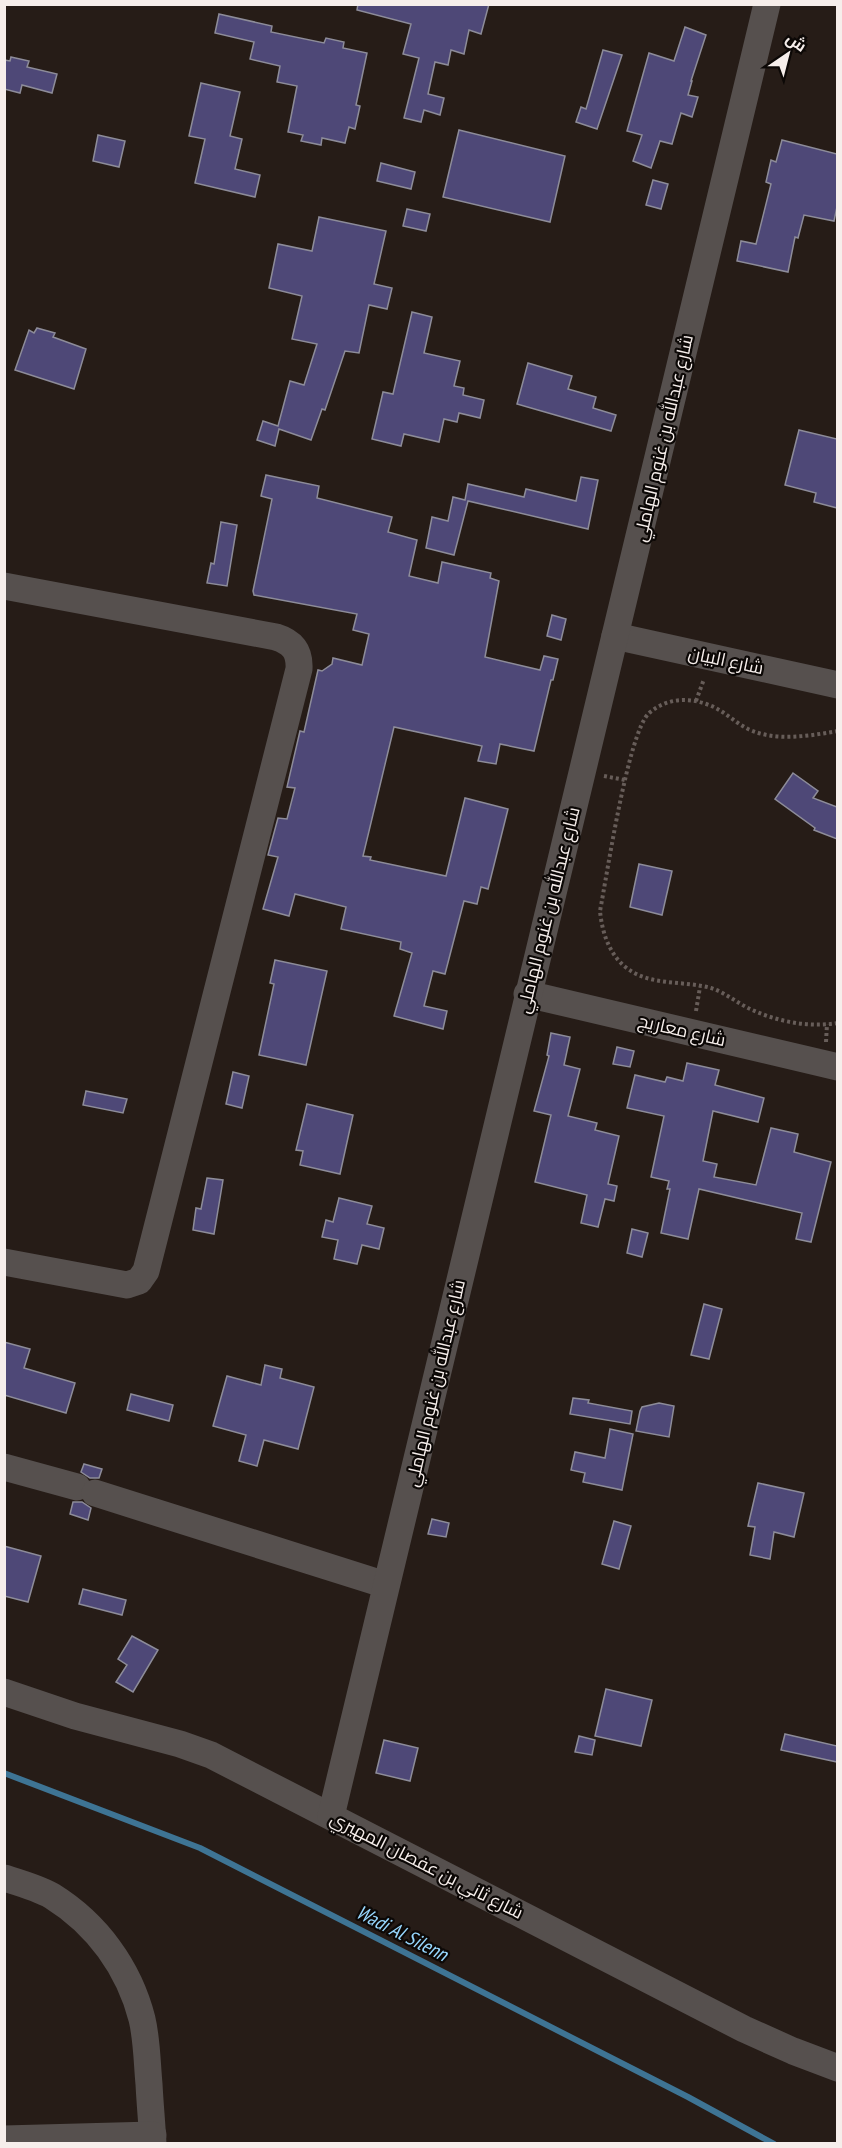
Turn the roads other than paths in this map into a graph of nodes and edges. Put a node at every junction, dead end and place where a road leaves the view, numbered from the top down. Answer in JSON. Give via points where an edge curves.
{"nodes":[{"id":1,"x":766,"y":4,"type":"edge"},
{"id":2,"x":4,"y":586,"type":"edge"},
{"id":3,"x":615,"y":636,"type":"junction"},
{"id":4,"x":837,"y":685,"type":"edge"},
{"id":5,"x":527,"y":994,"type":"junction"},
{"id":6,"x":837,"y":1067,"type":"edge"},
{"id":7,"x":4,"y":1262,"type":"edge"},
{"id":8,"x":4,"y":1467,"type":"edge"},
{"id":9,"x":386,"y":1586,"type":"junction"},
{"id":10,"x":4,"y":1692,"type":"edge"},
{"id":11,"x":331,"y":1816,"type":"junction"},
{"id":12,"x":4,"y":1878,"type":"edge"},
{"id":13,"x":837,"y":2068,"type":"edge"},
{"id":14,"x":4,"y":2139,"type":"edge"},
{"id":15,"x":153,"y":2139,"type":"edge"}],
"edges":[{"from":1,"to":3,"type":"street","name":"شارع عبدالله بن غنوم الهاملي"},
{"from":2,"to":7,"type":"street","via":[[276,637],[291,644],[300,660],[143,1277],[128,1285]]},
{"from":3,"to":4,"type":"street","name":"شارع البيان"},
{"from":3,"to":5,"type":"street","name":"شارع عبدالله بن غنوم الهاملي"},
{"from":5,"to":6,"type":"street","name":"شارع معاريج"},
{"from":5,"to":9,"type":"street","name":"شارع عبدالله بن غنوم الهاملي"},
{"from":8,"to":9,"type":"street"},
{"from":9,"to":11,"type":"street","name":"شارع عبدالله بن غنوم الهاملي"},
{"from":10,"to":11,"type":"street","name":"شارع ثاني بن عفصان المهيري","via":[[211,1755]]},
{"from":11,"to":13,"type":"street","name":"شارع ثاني بن عفصان المهيري","via":[[744,2029]]},
{"from":12,"to":15,"type":"street","via":[[50,1895],[76,1913],[100,1936],[118,1962],[133,1990],[142,2021]]},
{"from":14,"to":15,"type":"street"}]}
